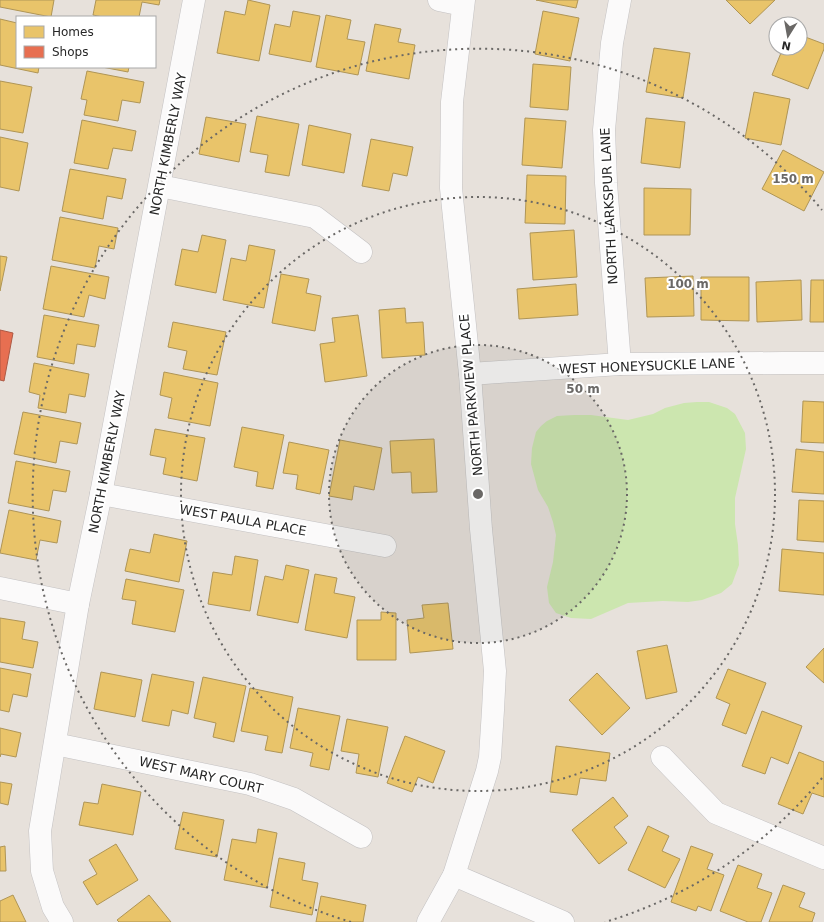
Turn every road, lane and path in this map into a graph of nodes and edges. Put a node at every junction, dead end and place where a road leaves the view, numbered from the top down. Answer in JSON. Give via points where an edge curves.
{"nodes":[{"id":1,"x":194,"y":0,"type":"edge"},
{"id":2,"x":439,"y":0,"type":"edge"},
{"id":3,"x":620,"y":0,"type":"edge"},
{"id":4,"x":464,"y":2,"type":"edge"},
{"id":5,"x":160,"y":186,"type":"junction"},
{"id":6,"x":361,"y":252,"type":"dead end"},
{"id":7,"x":824,"y":363,"type":"edge"},
{"id":8,"x":620,"y":364,"type":"junction"},
{"id":9,"x":470,"y":374,"type":"junction"},
{"id":10,"x":101,"y":494,"type":"junction"},
{"id":11,"x":384,"y":546,"type":"dead end"},
{"id":12,"x":0,"y":588,"type":"edge"},
{"id":13,"x":78,"y":604,"type":"junction"},
{"id":14,"x":55,"y":744,"type":"junction"},
{"id":15,"x":662,"y":757,"type":"dead end"},
{"id":16,"x":361,"y":837,"type":"dead end"},
{"id":17,"x":824,"y":858,"type":"edge"},
{"id":18,"x":454,"y":875,"type":"junction"},
{"id":19,"x":62,"y":922,"type":"edge"},
{"id":20,"x":428,"y":922,"type":"edge"},
{"id":21,"x":563,"y":922,"type":"edge"}],
"edges":[{"from":1,"to":5,"type":"street","name":"NORTH KIMBERLY WAY"},
{"from":2,"to":4,"type":"street"},
{"from":3,"to":8,"type":"street","name":"NORTH LARKSPUR LANE","via":[[612,43],[604,130]]},
{"from":4,"to":9,"type":"street","name":"NORTH PARKVIEW PLACE","via":[[452,102],[451,188]]},
{"from":5,"to":6,"type":"street","via":[[315,217]]},
{"from":5,"to":10,"type":"street","name":"NORTH KIMBERLY WAY"},
{"from":7,"to":8,"type":"street","name":"WEST HONEYSUCKLE LANE"},
{"from":8,"to":9,"type":"street","name":"WEST HONEYSUCKLE LANE"},
{"from":9,"to":18,"type":"street","name":"NORTH PARKVIEW PLACE","via":[[495,671],[490,757]]},
{"from":10,"to":11,"type":"street","name":"WEST PAULA PLACE"},
{"from":10,"to":13,"type":"street","name":"NORTH KIMBERLY WAY"},
{"from":12,"to":13,"type":"street"},
{"from":13,"to":14,"type":"street","name":"NORTH KIMBERLY WAY"},
{"from":14,"to":16,"type":"street","name":"WEST MARY COURT","via":[[250,784],[294,799]]},
{"from":14,"to":19,"type":"street","name":"NORTH KIMBERLY WAY","via":[[40,831],[42,871],[53,907]]},
{"from":15,"to":17,"type":"street","via":[[716,813]]},
{"from":18,"to":20,"type":"street","name":"NORTH PARKVIEW PLACE"},
{"from":18,"to":21,"type":"street"}]}
